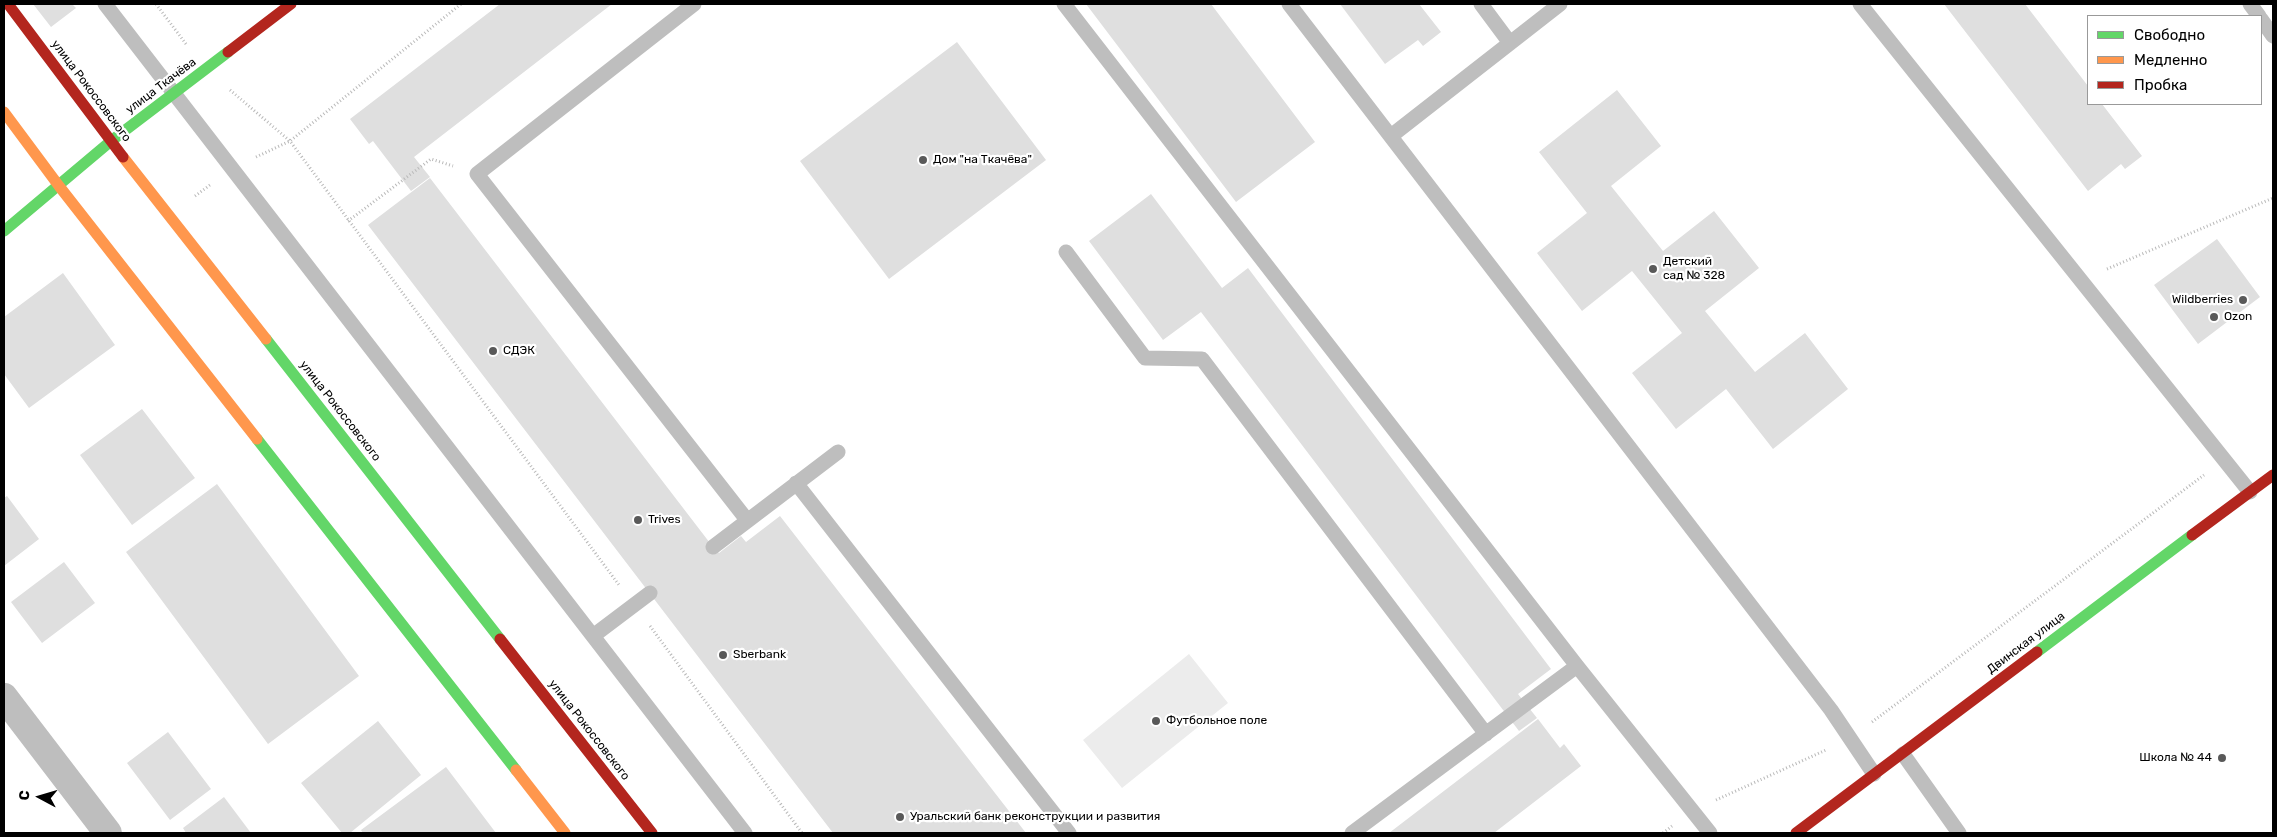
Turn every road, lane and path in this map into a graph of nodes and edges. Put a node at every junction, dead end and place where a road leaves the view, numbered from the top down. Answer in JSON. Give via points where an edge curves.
{"nodes":[{"id":1,"x":8,"y":4,"type":"edge"},
{"id":2,"x":105,"y":4,"type":"edge"},
{"id":3,"x":291,"y":4,"type":"edge"},
{"id":4,"x":461,"y":4,"type":"edge"},
{"id":5,"x":694,"y":4,"type":"edge"},
{"id":6,"x":1064,"y":4,"type":"edge"},
{"id":7,"x":1289,"y":4,"type":"edge"},
{"id":8,"x":1481,"y":4,"type":"edge"},
{"id":9,"x":1560,"y":4,"type":"edge"},
{"id":10,"x":1860,"y":4,"type":"edge"},
{"id":11,"x":2250,"y":4,"type":"edge"},
{"id":12,"x":2258,"y":15,"type":"edge"},
{"id":13,"x":2262,"y":20,"type":"edge"},
{"id":14,"x":2273,"y":36,"type":"edge"},
{"id":15,"x":1510,"y":43,"type":"junction"},
{"id":16,"x":174,"y":93,"type":"junction"},
{"id":17,"x":4,"y":112,"type":"edge"},
{"id":18,"x":1391,"y":136,"type":"junction"},
{"id":19,"x":111,"y":141,"type":"junction"},
{"id":20,"x":477,"y":174,"type":"junction"},
{"id":21,"x":59,"y":186,"type":"junction"},
{"id":22,"x":2273,"y":198,"type":"edge"},
{"id":23,"x":348,"y":220,"type":"junction"},
{"id":24,"x":4,"y":230,"type":"edge"},
{"id":25,"x":1066,"y":252,"type":"dead end"},
{"id":26,"x":2081,"y":280,"type":"junction"},
{"id":27,"x":838,"y":452,"type":"dead end"},
{"id":28,"x":2224,"y":460,"type":"junction"},
{"id":29,"x":2273,"y":475,"type":"edge"},
{"id":30,"x":796,"y":483,"type":"junction"},
{"id":31,"x":2250,"y":492,"type":"junction"},
{"id":32,"x":747,"y":520,"type":"junction"},
{"id":33,"x":713,"y":547,"type":"dead end"},
{"id":34,"x":650,"y":593,"type":"dead end"},
{"id":35,"x":634,"y":605,"type":"junction"},
{"id":36,"x":593,"y":636,"type":"junction"},
{"id":37,"x":1577,"y":666,"type":"junction"},
{"id":38,"x":4,"y":697,"type":"edge"},
{"id":39,"x":1486,"y":734,"type":"junction"},
{"id":40,"x":1851,"y":738,"type":"junction"},
{"id":41,"x":1903,"y":754,"type":"junction"},
{"id":42,"x":1874,"y":774,"type":"junction"},
{"id":43,"x":1692,"y":811,"type":"junction"},
{"id":44,"x":108,"y":833,"type":"edge"},
{"id":45,"x":565,"y":833,"type":"edge"},
{"id":46,"x":652,"y":833,"type":"edge"},
{"id":47,"x":745,"y":833,"type":"edge"},
{"id":48,"x":802,"y":833,"type":"edge"},
{"id":49,"x":1069,"y":833,"type":"edge"},
{"id":50,"x":1352,"y":833,"type":"edge"},
{"id":51,"x":1663,"y":833,"type":"edge"},
{"id":52,"x":1710,"y":833,"type":"edge"},
{"id":53,"x":1796,"y":833,"type":"edge"},
{"id":54,"x":1959,"y":833,"type":"edge"}],
"edges":[{"from":1,"to":19,"type":"main road","name":"улица Рокоссовского"},
{"from":2,"to":16,"type":"lane"},
{"from":3,"to":16,"type":"main road","name":"улица Ткачёва"},
{"from":4,"to":23,"type":"path","via":[[290,141]]},
{"from":5,"to":20,"type":"lane"},
{"from":6,"to":37,"type":"lane"},
{"from":7,"to":18,"type":"lane"},
{"from":8,"to":15,"type":"lane"},
{"from":9,"to":15,"type":"lane"},
{"from":10,"to":26,"type":"lane"},
{"from":11,"to":12,"type":"lane"},
{"from":13,"to":14,"type":"lane"},
{"from":15,"to":18,"type":"lane"},
{"from":16,"to":19,"type":"main road","name":"улица Ткачёва"},
{"from":16,"to":36,"type":"lane"},
{"from":17,"to":21,"type":"main road"},
{"from":18,"to":40,"type":"lane"},
{"from":19,"to":21,"type":"main road","name":"улица Ткачёва"},
{"from":19,"to":46,"type":"main road","name":"улица Рокоссовского"},
{"from":20,"to":23,"type":"path","via":[[431,159]]},
{"from":20,"to":32,"type":"lane"},
{"from":21,"to":24,"type":"main road","name":"улица Ткачёва"},
{"from":21,"to":45,"type":"main road"},
{"from":22,"to":26,"type":"path"},
{"from":23,"to":35,"type":"path"},
{"from":25,"to":39,"type":"lane","via":[[1145,358],[1202,359]]},
{"from":26,"to":28,"type":"lane"},
{"from":27,"to":30,"type":"lane"},
{"from":28,"to":31,"type":"lane"},
{"from":28,"to":40,"type":"path"},
{"from":29,"to":31,"type":"main road","name":"Двинская улица"},
{"from":30,"to":32,"type":"lane"},
{"from":30,"to":49,"type":"lane"},
{"from":31,"to":41,"type":"main road","name":"Двинская улица"},
{"from":32,"to":33,"type":"lane"},
{"from":34,"to":35,"type":"lane"},
{"from":35,"to":36,"type":"lane"},
{"from":35,"to":48,"type":"path"},
{"from":36,"to":47,"type":"lane"},
{"from":37,"to":39,"type":"lane"},
{"from":37,"to":43,"type":"lane"},
{"from":38,"to":44,"type":"street"},
{"from":39,"to":50,"type":"lane"},
{"from":40,"to":42,"type":"lane"},
{"from":40,"to":43,"type":"path"},
{"from":41,"to":42,"type":"main road","name":"Двинская улица"},
{"from":41,"to":54,"type":"lane"},
{"from":42,"to":53,"type":"main road","name":"Двинская улица"},
{"from":43,"to":51,"type":"path"},
{"from":43,"to":52,"type":"lane"}]}
